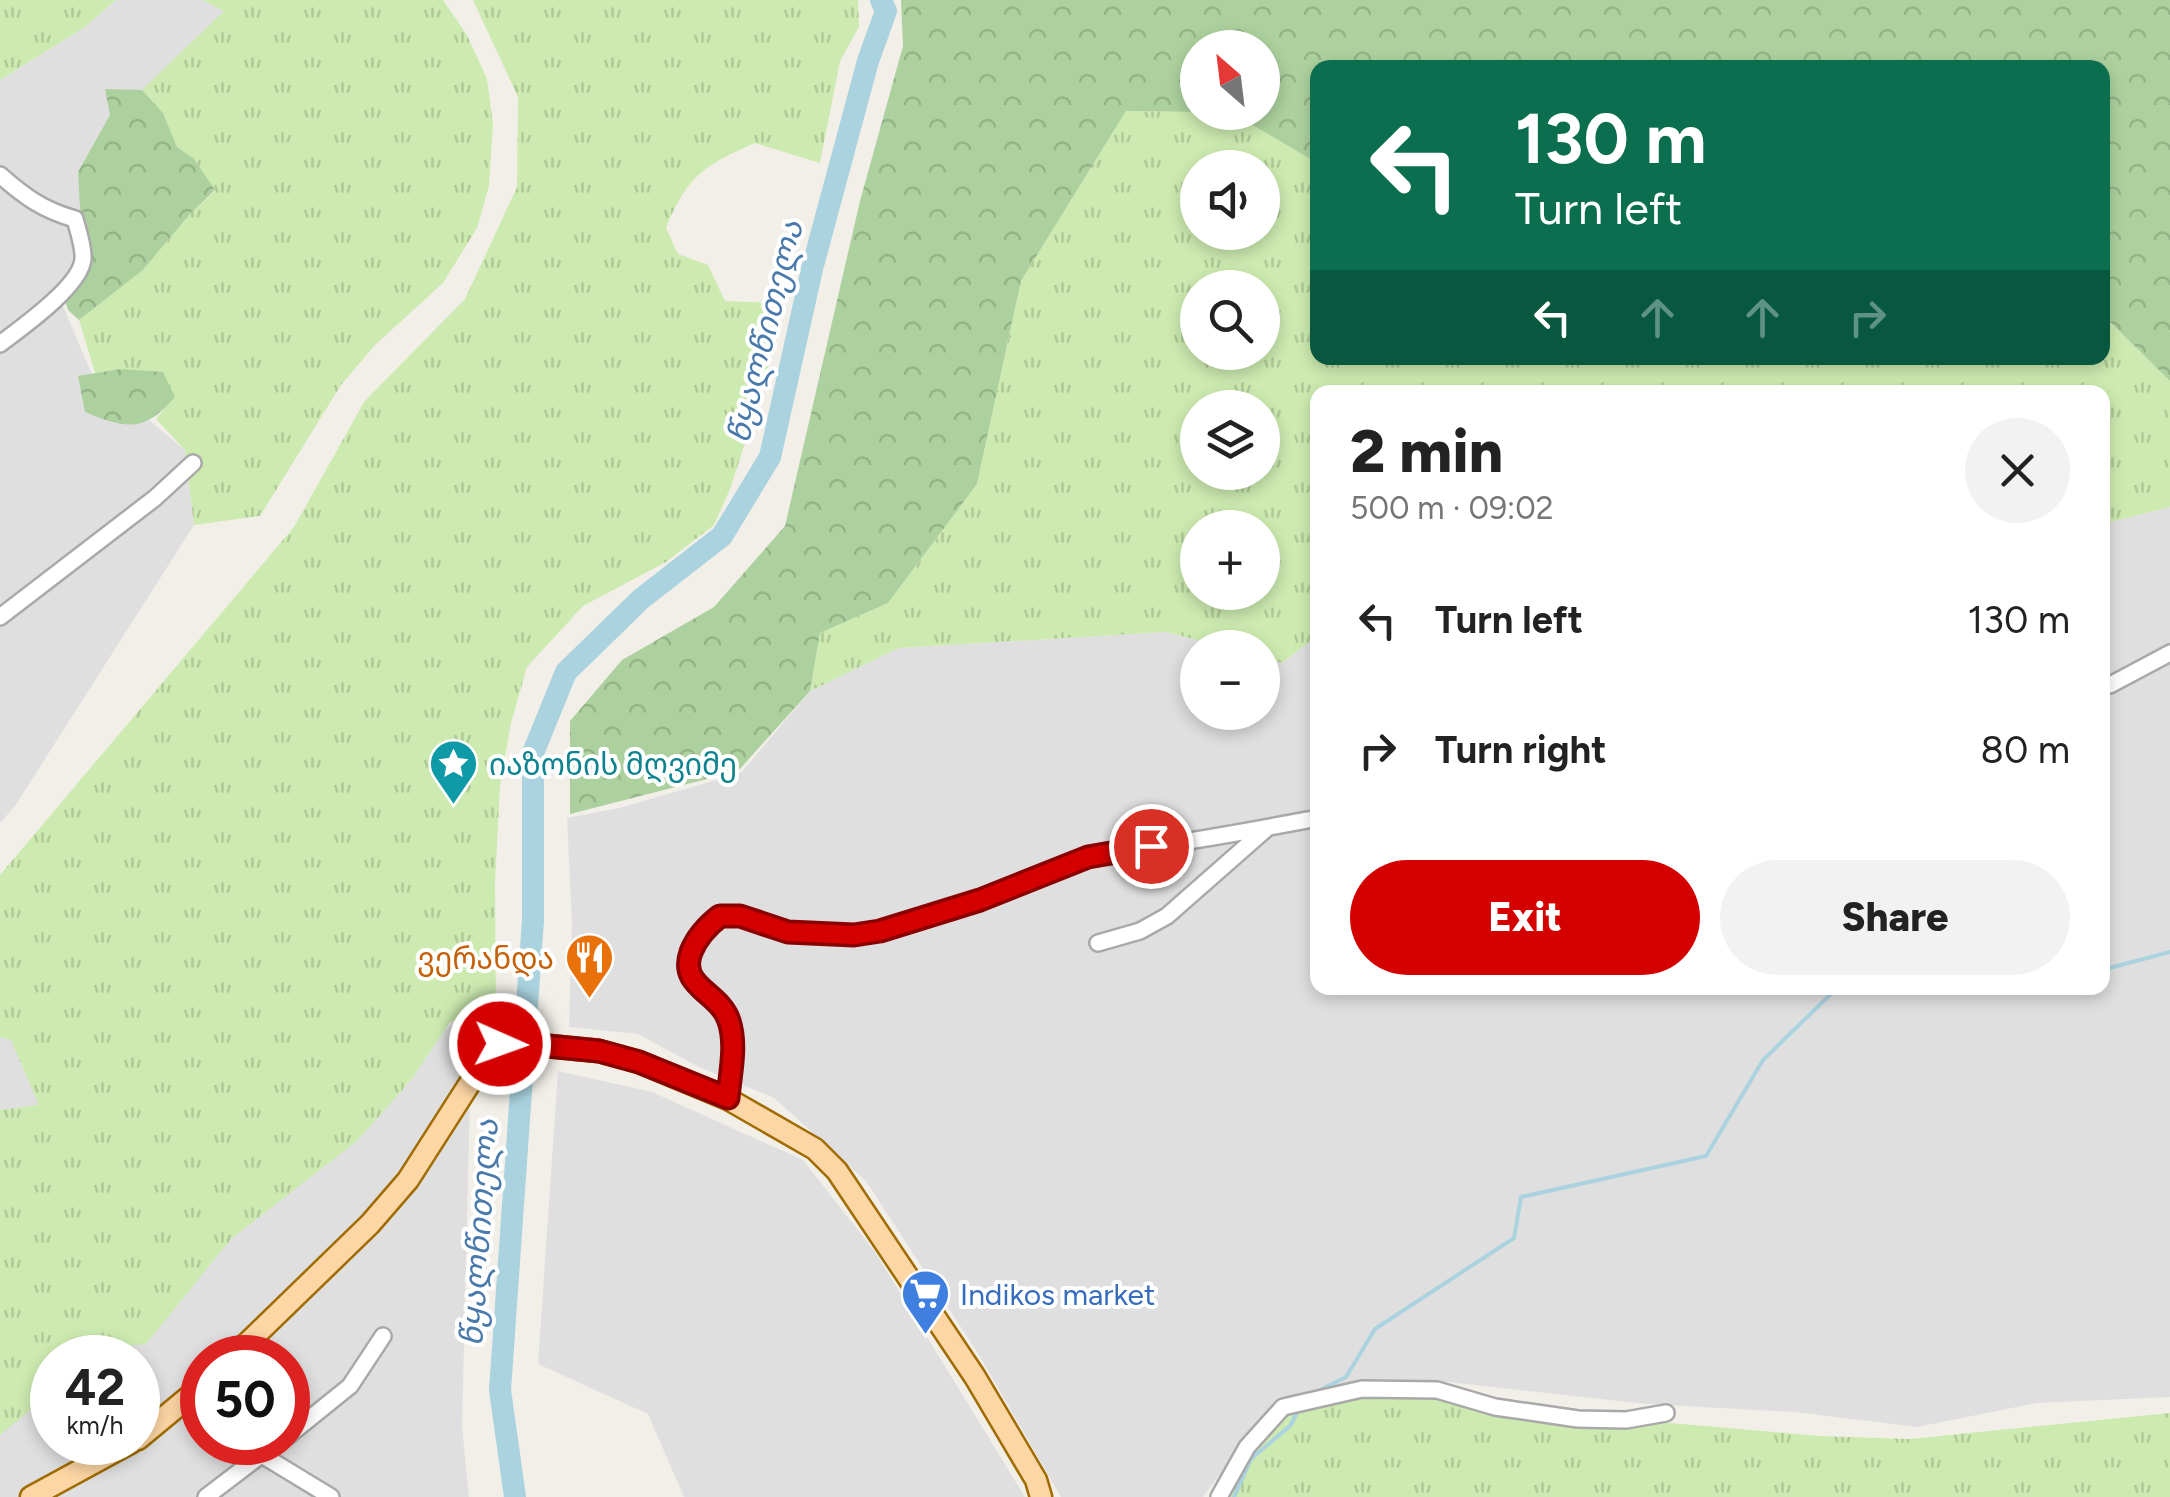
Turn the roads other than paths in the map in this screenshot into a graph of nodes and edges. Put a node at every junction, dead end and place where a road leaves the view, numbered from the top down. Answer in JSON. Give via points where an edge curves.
{"nodes":[{"id":1,"x":0,"y":175,"type":"edge"},
{"id":2,"x":0,"y":344,"type":"edge"},
{"id":3,"x":194,"y":463,"type":"dead end"},
{"id":4,"x":0,"y":617,"type":"edge"},
{"id":5,"x":2170,"y":653,"type":"edge"},
{"id":6,"x":2110,"y":685,"type":"edge"},
{"id":7,"x":1310,"y":820,"type":"edge"},
{"id":8,"x":1268,"y":828,"type":"junction"},
{"id":9,"x":1098,"y":943,"type":"dead end"},
{"id":10,"x":728,"y":1098,"type":"junction"},
{"id":11,"x":256,"y":1335,"type":"edge"},
{"id":12,"x":382,"y":1336,"type":"dead end"},
{"id":13,"x":180,"y":1404,"type":"edge"},
{"id":14,"x":1666,"y":1413,"type":"dead end"},
{"id":15,"x":310,"y":1418,"type":"edge"},
{"id":16,"x":160,"y":1420,"type":"edge"},
{"id":17,"x":89,"y":1465,"type":"edge"},
{"id":18,"x":249,"y":1465,"type":"edge"},
{"id":19,"x":278,"y":1465,"type":"edge"},
{"id":20,"x":31,"y":1497,"type":"edge"},
{"id":21,"x":206,"y":1497,"type":"edge"},
{"id":22,"x":331,"y":1497,"type":"edge"},
{"id":23,"x":1041,"y":1497,"type":"edge"},
{"id":24,"x":1219,"y":1497,"type":"edge"}],
"edges":[{"from":1,"to":2,"type":"street","via":[[30,202],[75,219],[84,258],[77,275],[35,318]]},
{"from":3,"to":4,"type":"street"},
{"from":5,"to":6,"type":"street"},
{"from":7,"to":8,"type":"street"},
{"from":8,"to":9,"type":"street","via":[[1167,916],[1140,932]]},
{"from":8,"to":10,"type":"street","via":[[1088,857],[880,931],[788,932],[720,916],[699,937],[688,971],[728,1018]]},
{"from":10,"to":11,"type":"main road","via":[[639,1062],[507,1042],[488,1052],[408,1180]]},
{"from":10,"to":23,"type":"main road","via":[[815,1148],[837,1171],[975,1377]]},
{"from":12,"to":15,"type":"street","via":[[350,1386]]},
{"from":13,"to":16,"type":"main road"},
{"from":14,"to":24,"type":"street","via":[[1578,1419],[1438,1390],[1362,1389],[1282,1407],[1247,1447]]},
{"from":17,"to":20,"type":"main road"},
{"from":18,"to":21,"type":"street"},
{"from":19,"to":22,"type":"street"}]}
